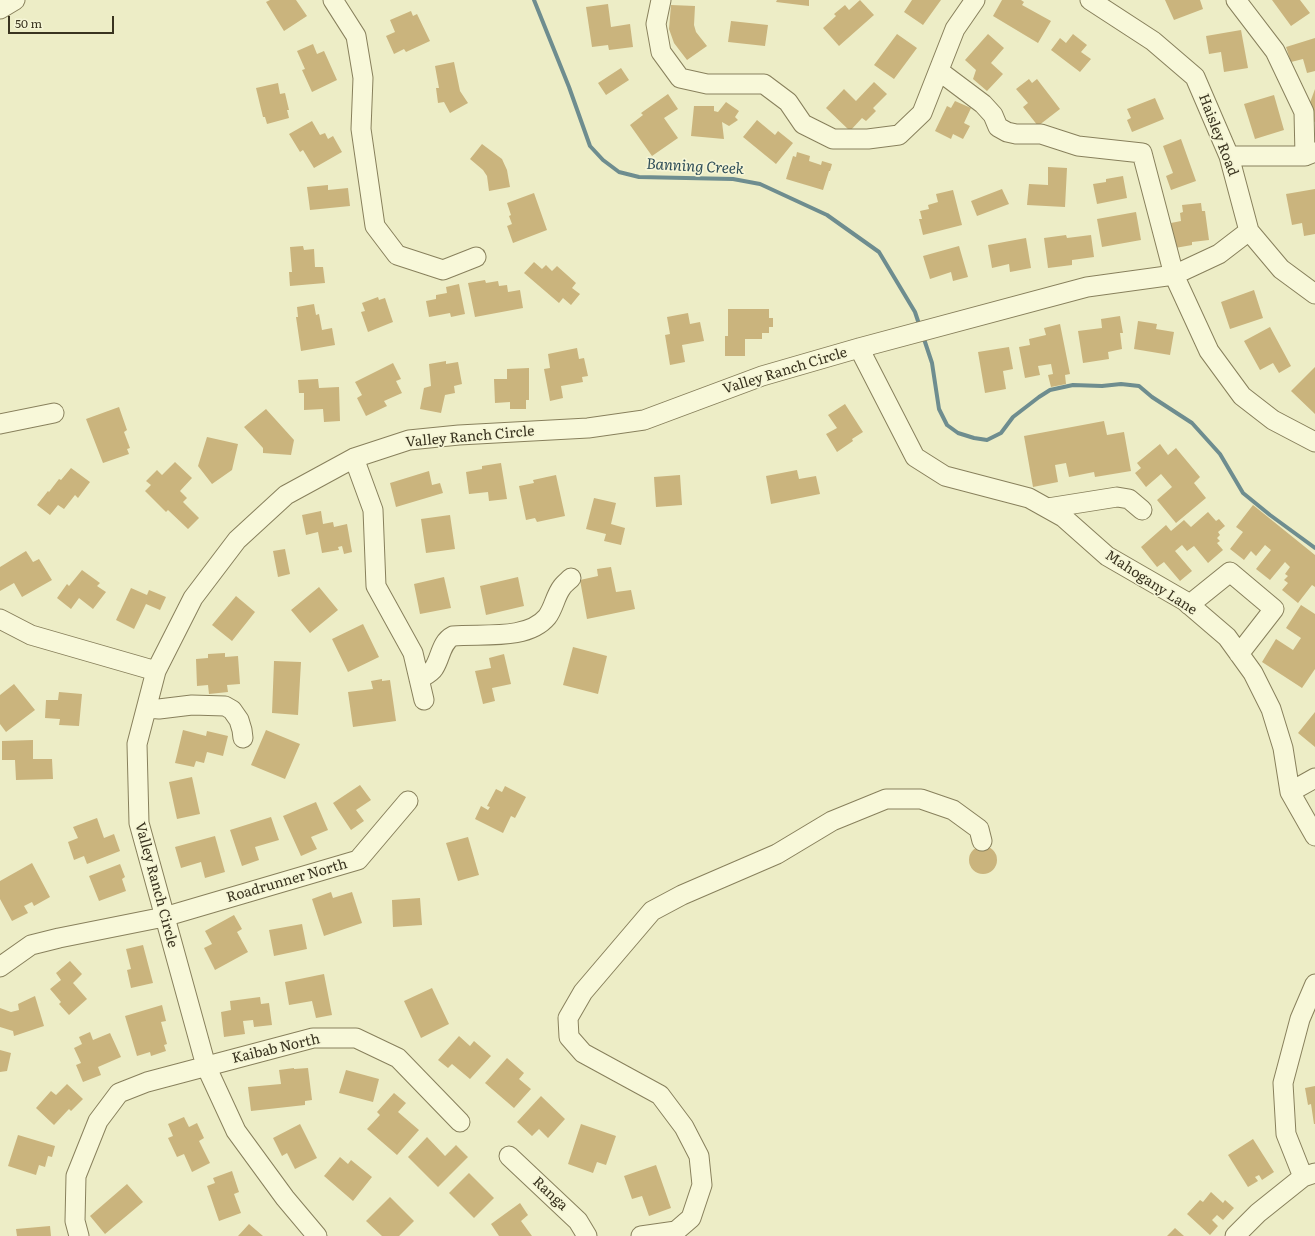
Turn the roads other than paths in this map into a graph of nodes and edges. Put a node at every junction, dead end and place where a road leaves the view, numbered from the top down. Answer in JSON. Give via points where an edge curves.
{"nodes":[{"id":1,"x":15,"y":0,"type":"edge"},
{"id":2,"x":333,"y":0,"type":"edge"},
{"id":3,"x":661,"y":0,"type":"edge"},
{"id":4,"x":975,"y":0,"type":"edge"},
{"id":5,"x":1090,"y":0,"type":"edge"},
{"id":6,"x":1236,"y":0,"type":"edge"},
{"id":7,"x":0,"y":9,"type":"edge"},
{"id":8,"x":938,"y":71,"type":"junction"},
{"id":9,"x":1310,"y":154,"type":"edge"},
{"id":10,"x":1229,"y":156,"type":"junction"},
{"id":11,"x":1248,"y":231,"type":"junction"},
{"id":12,"x":476,"y":257,"type":"dead end"},
{"id":13,"x":1174,"y":275,"type":"junction"},
{"id":14,"x":1315,"y":294,"type":"edge"},
{"id":15,"x":859,"y":348,"type":"junction"},
{"id":16,"x":54,"y":413,"type":"dead end"},
{"id":17,"x":0,"y":424,"type":"edge"},
{"id":18,"x":1315,"y":442,"type":"edge"},
{"id":19,"x":354,"y":458,"type":"junction"},
{"id":20,"x":1048,"y":508,"type":"junction"},
{"id":21,"x":1142,"y":510,"type":"dead end"},
{"id":22,"x":571,"y":578,"type":"dead end"},
{"id":23,"x":1190,"y":605,"type":"junction"},
{"id":24,"x":0,"y":619,"type":"edge"},
{"id":25,"x":1239,"y":654,"type":"junction"},
{"id":26,"x":156,"y":671,"type":"junction"},
{"id":27,"x":419,"y":679,"type":"junction"},
{"id":28,"x":424,"y":700,"type":"dead end"},
{"id":29,"x":147,"y":708,"type":"junction"},
{"id":30,"x":243,"y":738,"type":"dead end"},
{"id":31,"x":1315,"y":778,"type":"edge"},
{"id":32,"x":1290,"y":792,"type":"junction"},
{"id":33,"x":408,"y":801,"type":"dead end"},
{"id":34,"x":1315,"y":836,"type":"edge"},
{"id":35,"x":982,"y":841,"type":"dead end"},
{"id":36,"x":164,"y":917,"type":"junction"},
{"id":37,"x":0,"y":967,"type":"edge"},
{"id":38,"x":1315,"y":985,"type":"edge"},
{"id":39,"x":206,"y":1066,"type":"junction"},
{"id":40,"x":460,"y":1122,"type":"dead end"},
{"id":41,"x":509,"y":1156,"type":"dead end"},
{"id":42,"x":1309,"y":1175,"type":"edge"},
{"id":43,"x":79,"y":1236,"type":"edge"},
{"id":44,"x":317,"y":1236,"type":"edge"},
{"id":45,"x":586,"y":1236,"type":"edge"},
{"id":46,"x":641,"y":1236,"type":"edge"},
{"id":47,"x":1235,"y":1236,"type":"edge"}],
"edges":[{"from":1,"to":7,"type":"street"},
{"from":2,"to":12,"type":"street","via":[[356,36],[362,78],[361,129],[375,226],[397,255],[443,270]]},
{"from":3,"to":8,"type":"street","via":[[656,24],[662,52],[680,78],[707,84],[764,84],[788,102],[803,124],[833,139],[868,139],[899,134],[922,113]]},
{"from":4,"to":8,"type":"street","via":[[955,29]]},
{"from":5,"to":10,"type":"street","name":"Haisley Road","via":[[1153,41],[1195,76]]},
{"from":6,"to":9,"type":"street","via":[[1275,51],[1304,112]]},
{"from":8,"to":13,"type":"street","via":[[983,104],[993,115],[998,127],[1007,132],[1041,134],[1078,146],[1142,153]]},
{"from":9,"to":10,"type":"street"},
{"from":10,"to":11,"type":"street","name":"Haisley Road"},
{"from":11,"to":13,"type":"street","name":"Valley Ranch Circle","via":[[1219,254]]},
{"from":11,"to":14,"type":"street","name":"Haisley Road","via":[[1281,269]]},
{"from":13,"to":15,"type":"street","name":"Valley Ranch Circle","via":[[1087,287]]},
{"from":13,"to":18,"type":"street","via":[[1209,351],[1242,396],[1273,420]]},
{"from":15,"to":19,"type":"street","name":"Valley Ranch Circle","via":[[762,376],[644,420],[588,428],[409,440]]},
{"from":15,"to":20,"type":"street","name":"Mahogany Lane","via":[[915,457],[945,476],[1029,498]]},
{"from":16,"to":17,"type":"street"},
{"from":19,"to":26,"type":"street","name":"Valley Ranch Circle","via":[[286,495],[237,540],[193,598]]},
{"from":19,"to":27,"type":"street","via":[[373,510],[376,586],[412,653]]},
{"from":20,"to":21,"type":"street","via":[[1117,497],[1130,499]]},
{"from":20,"to":23,"type":"street","name":"Mahogany Lane","via":[[1063,517],[1108,556]]},
{"from":22,"to":27,"type":"street","via":[[562,586],[548,615],[541,623],[517,633],[447,638],[434,668]]},
{"from":23,"to":25,"type":"street","name":"Mahogany Lane","via":[[1227,637]]},
{"from":23,"to":25,"type":"street","via":[[1230,572],[1274,609]]},
{"from":24,"to":26,"type":"street","via":[[31,635]]},
{"from":25,"to":32,"type":"street","name":"Mahogany Lane","via":[[1253,673],[1271,709],[1283,748]]},
{"from":26,"to":29,"type":"street","name":"Valley Ranch Circle"},
{"from":27,"to":28,"type":"street"},
{"from":29,"to":30,"type":"street","via":[[225,706],[232,710],[239,720]]},
{"from":29,"to":36,"type":"street","name":"Valley Ranch Circle","via":[[137,744],[139,823]]},
{"from":31,"to":32,"type":"street"},
{"from":32,"to":34,"type":"street"},
{"from":33,"to":36,"type":"street","name":"Roadrunner North","via":[[358,860]]},
{"from":35,"to":46,"type":"street","via":[[979,829],[953,810],[920,799],[886,799],[832,821],[777,854],[682,895],[652,911],[583,992],[568,1018],[569,1037],[583,1053],[660,1095],[684,1127],[699,1156],[702,1185],[691,1218],[676,1231]]},
{"from":36,"to":37,"type":"street","name":"Roadrunner North","via":[[31,946]]},
{"from":36,"to":39,"type":"street","name":"Valley Ranch Circle"},
{"from":38,"to":42,"type":"street","via":[[1300,1019],[1283,1083],[1286,1134]]},
{"from":39,"to":40,"type":"street","name":"Kaibab North","via":[[313,1038],[356,1038],[398,1058]]},
{"from":39,"to":43,"type":"street","name":"Kaibab North","via":[[147,1082],[119,1093],[114,1098],[98,1121],[76,1176],[75,1221]]},
{"from":39,"to":44,"type":"street","name":"Valley Ranch Circle","via":[[236,1131],[285,1198]]},
{"from":41,"to":45,"type":"street","name":"Ranga","via":[[578,1221]]},
{"from":42,"to":47,"type":"street","via":[[1258,1213]]}]}
